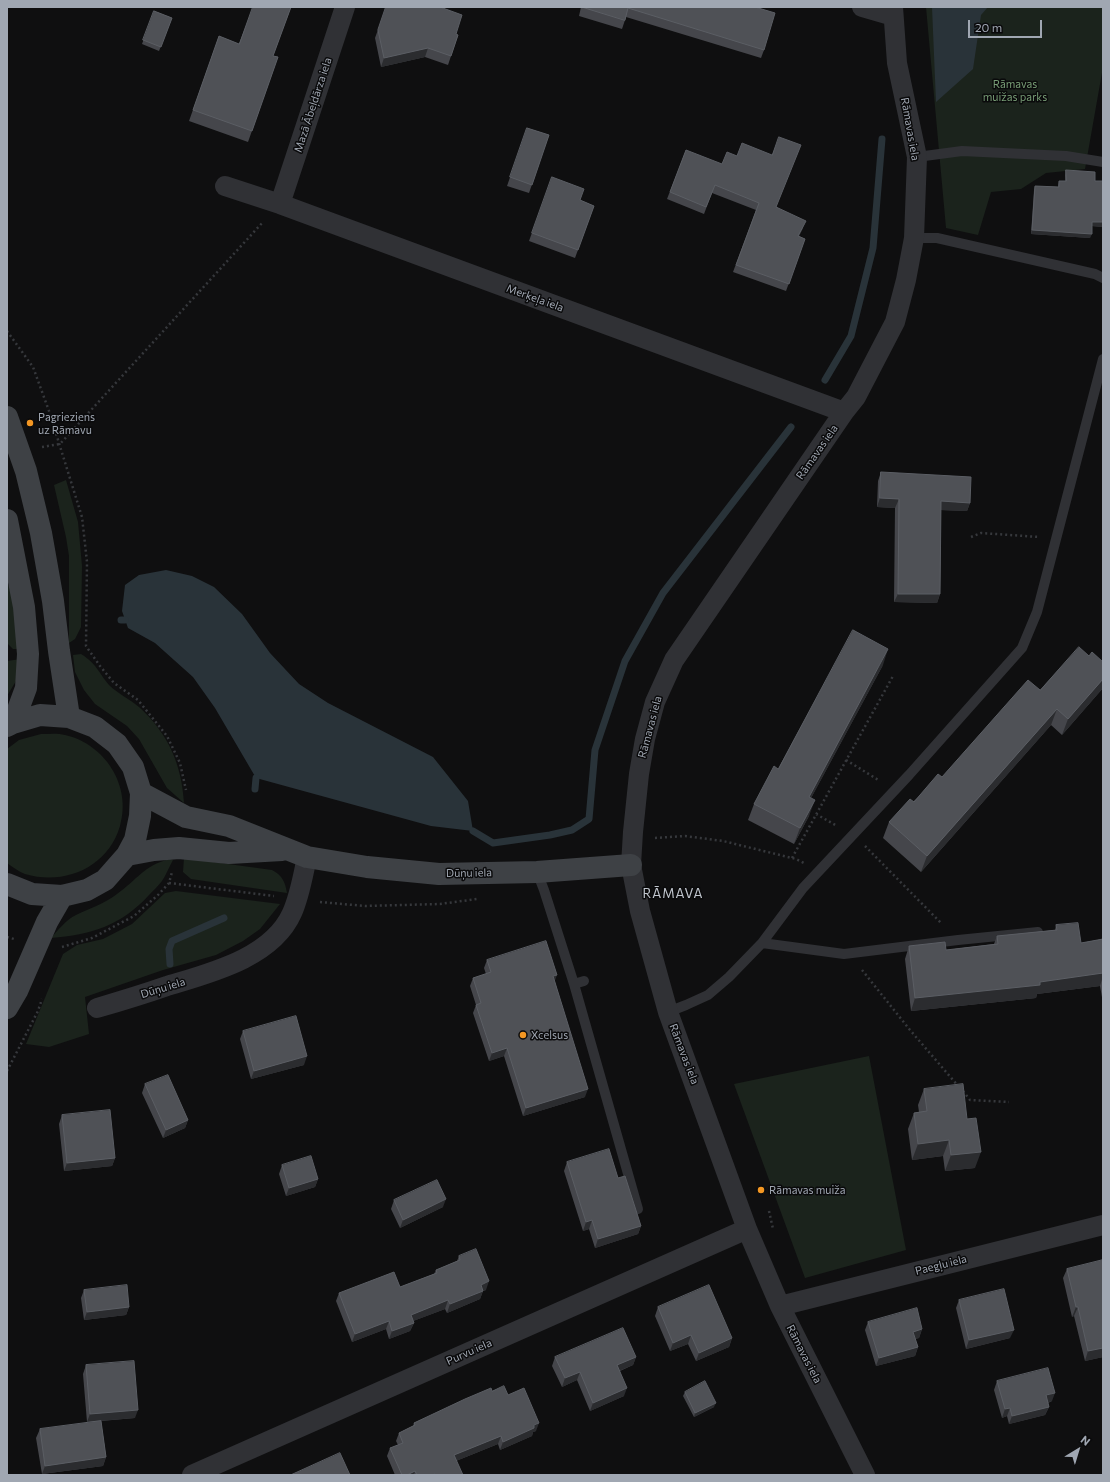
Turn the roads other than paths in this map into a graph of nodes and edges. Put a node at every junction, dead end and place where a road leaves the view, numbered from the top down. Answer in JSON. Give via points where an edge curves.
{"nodes":[{"id":1,"x":345,"y":7,"type":"edge"},
{"id":2,"x":862,"y":7,"type":"edge"},
{"id":3,"x":893,"y":12,"type":"edge"},
{"id":4,"x":917,"y":157,"type":"junction"},
{"id":5,"x":1103,"y":162,"type":"edge"},
{"id":6,"x":225,"y":186,"type":"dead end"},
{"id":7,"x":280,"y":204,"type":"junction"},
{"id":8,"x":914,"y":238,"type":"junction"},
{"id":9,"x":1103,"y":278,"type":"edge"},
{"id":10,"x":1103,"y":359,"type":"edge"},
{"id":11,"x":844,"y":412,"type":"junction"},
{"id":12,"x":7,"y":417,"type":"edge"},
{"id":13,"x":7,"y":520,"type":"edge"},
{"id":14,"x":69,"y":717,"type":"junction"},
{"id":15,"x":10,"y":724,"type":"edge"},
{"id":16,"x":141,"y":793,"type":"junction"},
{"id":17,"x":297,"y":853,"type":"junction"},
{"id":18,"x":127,"y":856,"type":"junction"},
{"id":19,"x":632,"y":865,"type":"junction"},
{"id":20,"x":537,"y":872,"type":"junction"},
{"id":21,"x":7,"y":884,"type":"edge"},
{"id":22,"x":62,"y":896,"type":"junction"},
{"id":23,"x":1038,"y":932,"type":"edge"},
{"id":24,"x":762,"y":943,"type":"junction"},
{"id":25,"x":584,"y":981,"type":"dead end"},
{"id":26,"x":574,"y":984,"type":"junction"},
{"id":27,"x":7,"y":1008,"type":"edge"},
{"id":28,"x":97,"y":1008,"type":"dead end"},
{"id":29,"x":668,"y":1012,"type":"junction"},
{"id":30,"x":638,"y":1208,"type":"dead end"},
{"id":31,"x":1103,"y":1225,"type":"edge"},
{"id":32,"x":747,"y":1229,"type":"junction"},
{"id":33,"x":780,"y":1306,"type":"junction"},
{"id":34,"x":192,"y":1475,"type":"edge"},
{"id":35,"x":865,"y":1475,"type":"edge"}],
"edges":[{"from":1,"to":7,"type":"street","name":"Mazā Ābeļdārza iela"},
{"from":2,"to":3,"type":"street"},
{"from":3,"to":4,"type":"street","name":"Rāmavas iela","via":[[897,63]]},
{"from":4,"to":5,"type":"lane","via":[[962,151],[1066,156]]},
{"from":4,"to":8,"type":"street","name":"Rāmavas iela"},
{"from":6,"to":7,"type":"street","name":"Merķeļa iela"},
{"from":7,"to":11,"type":"street","name":"Merķeļa iela"},
{"from":8,"to":9,"type":"lane","via":[[938,238],[1095,274]]},
{"from":8,"to":11,"type":"street","name":"Rāmavas iela","via":[[895,322],[856,397]]},
{"from":10,"to":24,"type":"lane","via":[[1037,612],[1022,648],[817,872]]},
{"from":11,"to":19,"type":"street","name":"Rāmavas iela","via":[[674,660],[656,702],[645,738],[632,832]]},
{"from":12,"to":14,"type":"main road","via":[[26,471],[42,533]]},
{"from":13,"to":15,"type":"main road","via":[[24,607],[28,654],[26,688]]},
{"from":14,"to":15,"type":"main road","via":[[40,716]]},
{"from":14,"to":16,"type":"main road","via":[[95,727],[117,744],[133,767]]},
{"from":16,"to":17,"type":"main road","name":"Dūņu iela","via":[[186,817],[229,826]]},
{"from":16,"to":18,"type":"main road","via":[[135,840]]},
{"from":17,"to":18,"type":"main road","name":"Dūņu iela","via":[[229,853],[179,848]]},
{"from":17,"to":20,"type":"main road","name":"Dūņu iela","via":[[367,867],[439,874]]},
{"from":17,"to":28,"type":"street","name":"Dūņu iela","via":[[301,884],[292,913],[279,932],[259,950],[220,970]]},
{"from":18,"to":22,"type":"main road","via":[[105,880],[87,890]]},
{"from":19,"to":20,"type":"main road","name":"Dūņu iela"},
{"from":19,"to":29,"type":"street","name":"Rāmavas iela","via":[[640,911]]},
{"from":20,"to":26,"type":"lane"},
{"from":21,"to":22,"type":"main road","via":[[32,894]]},
{"from":22,"to":27,"type":"main road","via":[[47,922]]},
{"from":23,"to":24,"type":"lane","via":[[844,954]]},
{"from":24,"to":29,"type":"lane","via":[[708,995]]},
{"from":25,"to":26,"type":"lane"},
{"from":26,"to":30,"type":"lane"},
{"from":29,"to":32,"type":"street","name":"Rāmavas iela"},
{"from":31,"to":33,"type":"street","name":"Paegļu iela"},
{"from":32,"to":33,"type":"street","name":"Rāmavas iela"},
{"from":32,"to":34,"type":"street","name":"Purvu iela"},
{"from":33,"to":35,"type":"street","name":"Rāmavas iela"}]}
